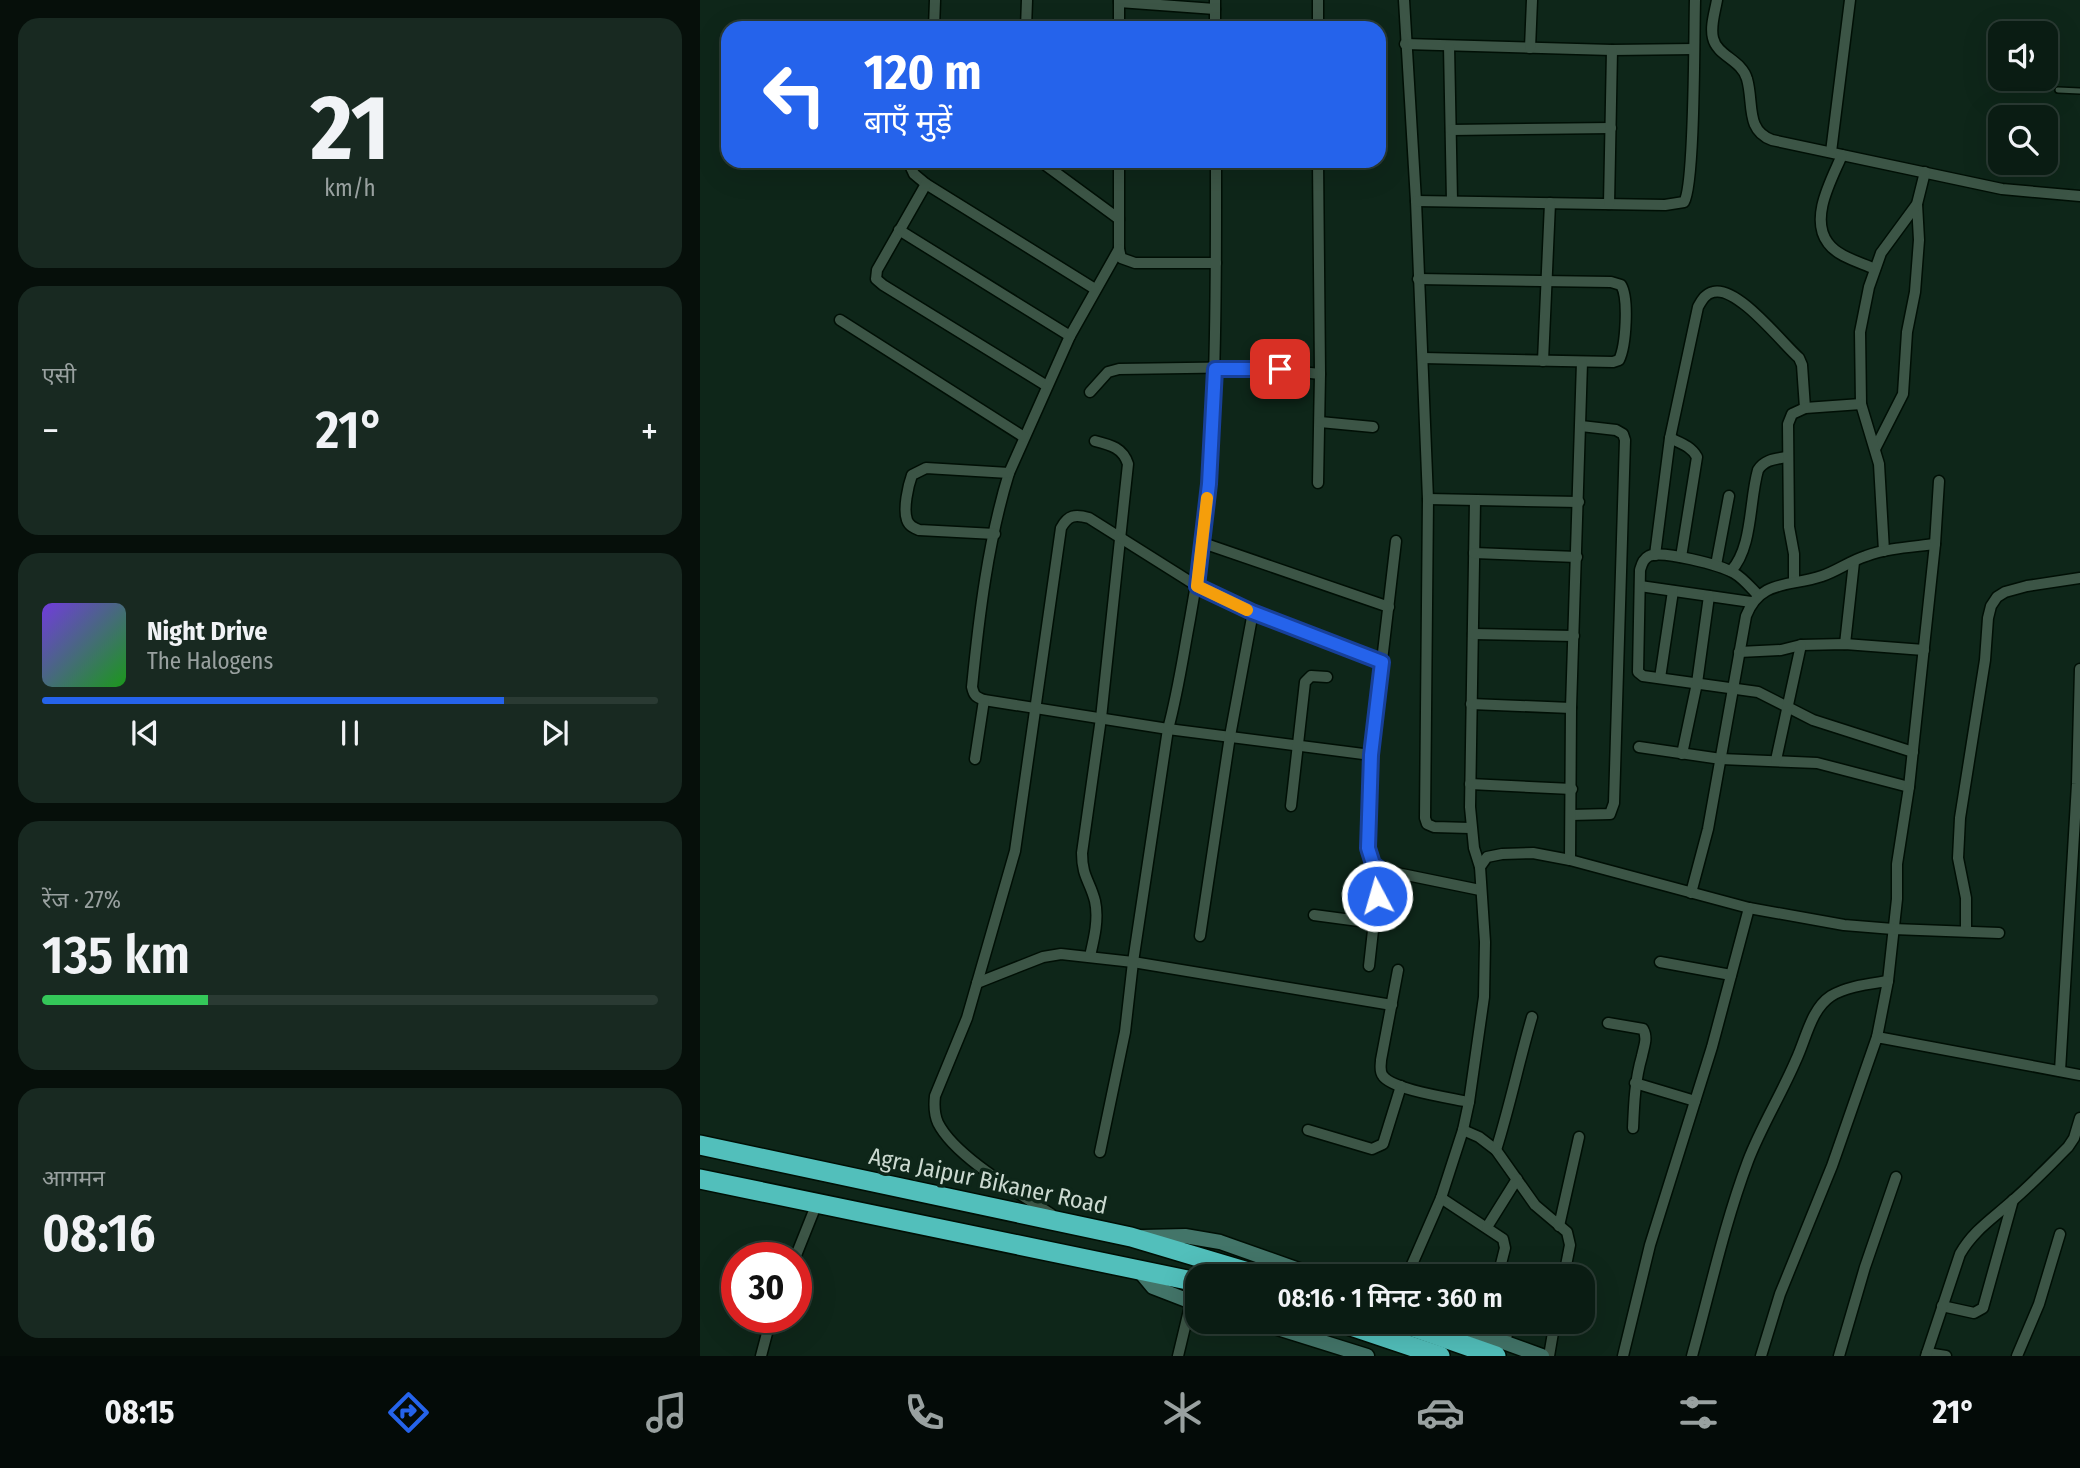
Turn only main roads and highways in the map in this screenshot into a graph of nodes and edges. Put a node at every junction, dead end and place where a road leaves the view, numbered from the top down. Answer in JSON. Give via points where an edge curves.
{"nodes":[{"id":1,"x":700,"y":1145,"type":"edge"},
{"id":2,"x":700,"y":1179,"type":"edge"},
{"id":3,"x":1222,"y":1264,"type":"edge"},
{"id":4,"x":1185,"y":1279,"type":"edge"},
{"id":5,"x":1375,"y":1334,"type":"edge"},
{"id":6,"x":1443,"y":1334,"type":"edge"},
{"id":7,"x":1501,"y":1350,"type":"edge"},
{"id":8,"x":1440,"y":1356,"type":"edge"}],
"edges":[{"from":1,"to":3,"type":"highway","name":"Agra Jaipur Bikaner Road","via":[[1131,1237]]},
{"from":2,"to":4,"type":"highway"},
{"from":5,"to":8,"type":"highway"},
{"from":6,"to":7,"type":"highway"}]}
